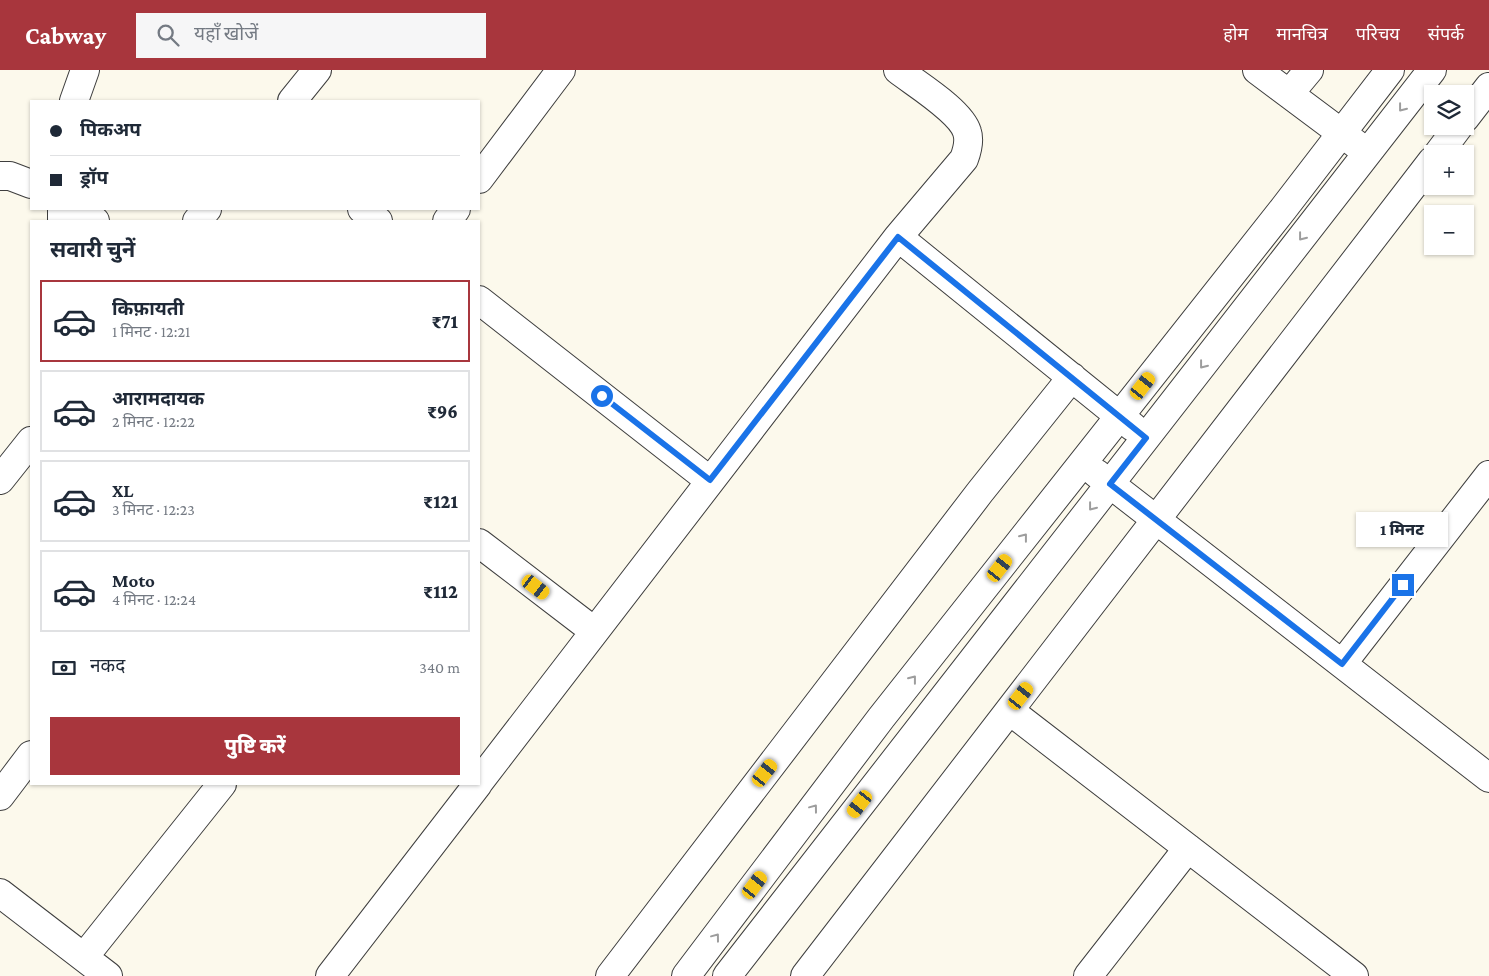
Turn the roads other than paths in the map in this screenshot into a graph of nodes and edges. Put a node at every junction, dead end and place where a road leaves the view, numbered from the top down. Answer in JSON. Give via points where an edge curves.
{"nodes":[{"id":1,"x":85,"y":70,"type":"edge"},
{"id":2,"x":317,"y":70,"type":"edge"},
{"id":3,"x":561,"y":70,"type":"edge"},
{"id":4,"x":898,"y":70,"type":"edge"},
{"id":5,"x":1257,"y":70,"type":"edge"},
{"id":6,"x":1308,"y":70,"type":"edge"},
{"id":7,"x":1390,"y":70,"type":"edge"},
{"id":8,"x":1432,"y":70,"type":"edge"},
{"id":9,"x":1489,"y":87,"type":"edge"},
{"id":10,"x":1290,"y":94,"type":"junction"},
{"id":11,"x":74,"y":100,"type":"edge"},
{"id":12,"x":293,"y":100,"type":"edge"},
{"id":13,"x":1474,"y":106,"type":"edge"},
{"id":14,"x":1342,"y":133,"type":"junction"},
{"id":15,"x":1368,"y":153,"type":"junction"},
{"id":16,"x":1424,"y":171,"type":"edge"},
{"id":17,"x":0,"y":176,"type":"edge"},
{"id":18,"x":480,"y":178,"type":"edge"},
{"id":19,"x":30,"y":184,"type":"edge"},
{"id":20,"x":80,"y":210,"type":"edge"},
{"id":21,"x":206,"y":210,"type":"edge"},
{"id":22,"x":363,"y":210,"type":"edge"},
{"id":23,"x":94,"y":220,"type":"edge"},
{"id":24,"x":198,"y":220,"type":"edge"},
{"id":25,"x":377,"y":220,"type":"edge"},
{"id":26,"x":898,"y":237,"type":"junction"},
{"id":27,"x":480,"y":301,"type":"edge"},
{"id":28,"x":1072,"y":377,"type":"junction"},
{"id":29,"x":1120,"y":416,"type":"junction"},
{"id":30,"x":1146,"y":438,"type":"junction"},
{"id":31,"x":30,"y":442,"type":"edge"},
{"id":32,"x":1083,"y":463,"type":"junction"},
{"id":33,"x":1489,"y":475,"type":"edge"},
{"id":34,"x":0,"y":480,"type":"edge"},
{"id":35,"x":710,"y":480,"type":"junction"},
{"id":36,"x":1110,"y":484,"type":"junction"},
{"id":37,"x":1157,"y":520,"type":"junction"},
{"id":38,"x":480,"y":543,"type":"edge"},
{"id":39,"x":594,"y":631,"type":"junction"},
{"id":40,"x":1342,"y":664,"type":"junction"},
{"id":41,"x":1010,"y":711,"type":"junction"},
{"id":42,"x":30,"y":756,"type":"edge"},
{"id":43,"x":1489,"y":778,"type":"edge"},
{"id":44,"x":480,"y":780,"type":"edge"},
{"id":45,"x":221,"y":785,"type":"edge"},
{"id":46,"x":476,"y":785,"type":"edge"},
{"id":47,"x":0,"y":796,"type":"edge"},
{"id":48,"x":1188,"y":848,"type":"junction"},
{"id":49,"x":2,"y":900,"type":"edge"},
{"id":50,"x":84,"y":957,"type":"junction"},
{"id":51,"x":108,"y":976,"type":"edge"},
{"id":52,"x":330,"y":976,"type":"edge"},
{"id":53,"x":610,"y":976,"type":"edge"},
{"id":54,"x":686,"y":976,"type":"edge"},
{"id":55,"x":727,"y":976,"type":"edge"},
{"id":56,"x":805,"y":976,"type":"edge"},
{"id":57,"x":1088,"y":976,"type":"edge"},
{"id":58,"x":1354,"y":976,"type":"edge"}],
"edges":[{"from":1,"to":11,"type":"street"},
{"from":2,"to":12,"type":"street"},
{"from":3,"to":18,"type":"street"},
{"from":4,"to":26,"type":"street","via":[[959,118],[967,133],[968,146],[964,159]]},
{"from":5,"to":10,"type":"street"},
{"from":6,"to":10,"type":"street"},
{"from":7,"to":14,"type":"street"},
{"from":8,"to":15,"type":"street","one_way":true},
{"from":9,"to":13,"type":"street"},
{"from":10,"to":14,"type":"street"},
{"from":14,"to":15,"type":"street"},
{"from":14,"to":29,"type":"street"},
{"from":15,"to":30,"type":"street","one_way":true},
{"from":16,"to":37,"type":"street"},
{"from":17,"to":19,"type":"street"},
{"from":20,"to":23,"type":"street"},
{"from":21,"to":24,"type":"street"},
{"from":22,"to":25,"type":"street"},
{"from":26,"to":28,"type":"street"},
{"from":26,"to":35,"type":"street"},
{"from":27,"to":35,"type":"street"},
{"from":28,"to":29,"type":"street"},
{"from":28,"to":53,"type":"street","via":[[980,492]]},
{"from":29,"to":30,"type":"street"},
{"from":29,"to":32,"type":"street"},
{"from":30,"to":36,"type":"street"},
{"from":31,"to":34,"type":"street"},
{"from":32,"to":36,"type":"street"},
{"from":54,"to":32,"type":"street","one_way":true,"via":[[881,718]]},
{"from":33,"to":40,"type":"street"},
{"from":35,"to":39,"type":"street"},
{"from":36,"to":37,"type":"street"},
{"from":36,"to":55,"type":"street","one_way":true},
{"from":37,"to":40,"type":"street"},
{"from":37,"to":41,"type":"street"},
{"from":38,"to":39,"type":"street"},
{"from":39,"to":44,"type":"street"},
{"from":40,"to":43,"type":"street"},
{"from":41,"to":48,"type":"street"},
{"from":41,"to":56,"type":"street"},
{"from":42,"to":47,"type":"street"},
{"from":45,"to":50,"type":"street"},
{"from":46,"to":52,"type":"street"},
{"from":48,"to":57,"type":"street"},
{"from":48,"to":58,"type":"street"},
{"from":49,"to":50,"type":"street"},
{"from":50,"to":51,"type":"street"}]}
